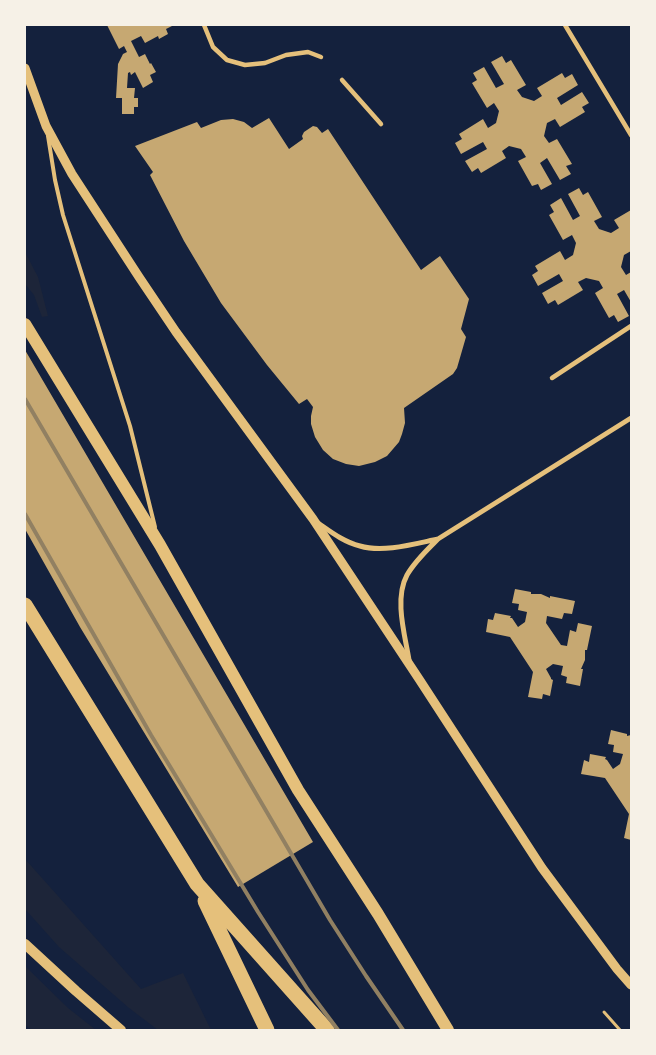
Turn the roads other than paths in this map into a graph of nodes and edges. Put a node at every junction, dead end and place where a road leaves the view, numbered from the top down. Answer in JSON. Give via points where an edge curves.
{"nodes":[{"id":1,"x":204,"y":25,"type":"edge"},
{"id":2,"x":565,"y":25,"type":"edge"},
{"id":3,"x":321,"y":57,"type":"dead end"},
{"id":4,"x":25,"y":68,"type":"edge"},
{"id":5,"x":342,"y":80,"type":"dead end"},
{"id":6,"x":381,"y":124,"type":"dead end"},
{"id":7,"x":46,"y":126,"type":"junction"},
{"id":8,"x":631,"y":136,"type":"edge"},
{"id":9,"x":25,"y":324,"type":"edge"},
{"id":10,"x":631,"y":326,"type":"edge"},
{"id":11,"x":552,"y":378,"type":"dead end"},
{"id":12,"x":631,"y":418,"type":"edge"},
{"id":13,"x":313,"y":519,"type":"junction"},
{"id":14,"x":438,"y":539,"type":"junction"},
{"id":15,"x":160,"y":545,"type":"junction"},
{"id":16,"x":25,"y":604,"type":"edge"},
{"id":17,"x":410,"y":665,"type":"junction"},
{"id":18,"x":197,"y":884,"type":"junction"},
{"id":19,"x":25,"y":944,"type":"edge"},
{"id":20,"x":631,"y":985,"type":"edge"},
{"id":21,"x":121,"y":1030,"type":"edge"},
{"id":22,"x":267,"y":1030,"type":"edge"},
{"id":23,"x":326,"y":1030,"type":"edge"},
{"id":24,"x":448,"y":1030,"type":"edge"}],
"edges":[{"from":1,"to":3,"type":"street","via":[[213,47],[227,60],[245,65],[308,52]]},
{"from":2,"to":8,"type":"street"},
{"from":4,"to":7,"type":"street"},
{"from":5,"to":6,"type":"street"},
{"from":7,"to":13,"type":"street","via":[[72,174],[144,285]]},
{"from":7,"to":15,"type":"lane","via":[[60,208],[130,426]]},
{"from":9,"to":15,"type":"main road"},
{"from":10,"to":11,"type":"street"},
{"from":12,"to":14,"type":"street"},
{"from":13,"to":14,"type":"street","via":[[361,547],[392,548]]},
{"from":13,"to":17,"type":"street"},
{"from":14,"to":17,"type":"street","via":[[417,561],[402,590],[401,610]]},
{"from":15,"to":24,"type":"main road","via":[[298,790]]},
{"from":16,"to":18,"type":"highway"},
{"from":17,"to":20,"type":"street","via":[[542,868]]},
{"from":18,"to":22,"type":"highway"},
{"from":18,"to":23,"type":"highway"},
{"from":19,"to":21,"type":"main road"}]}
